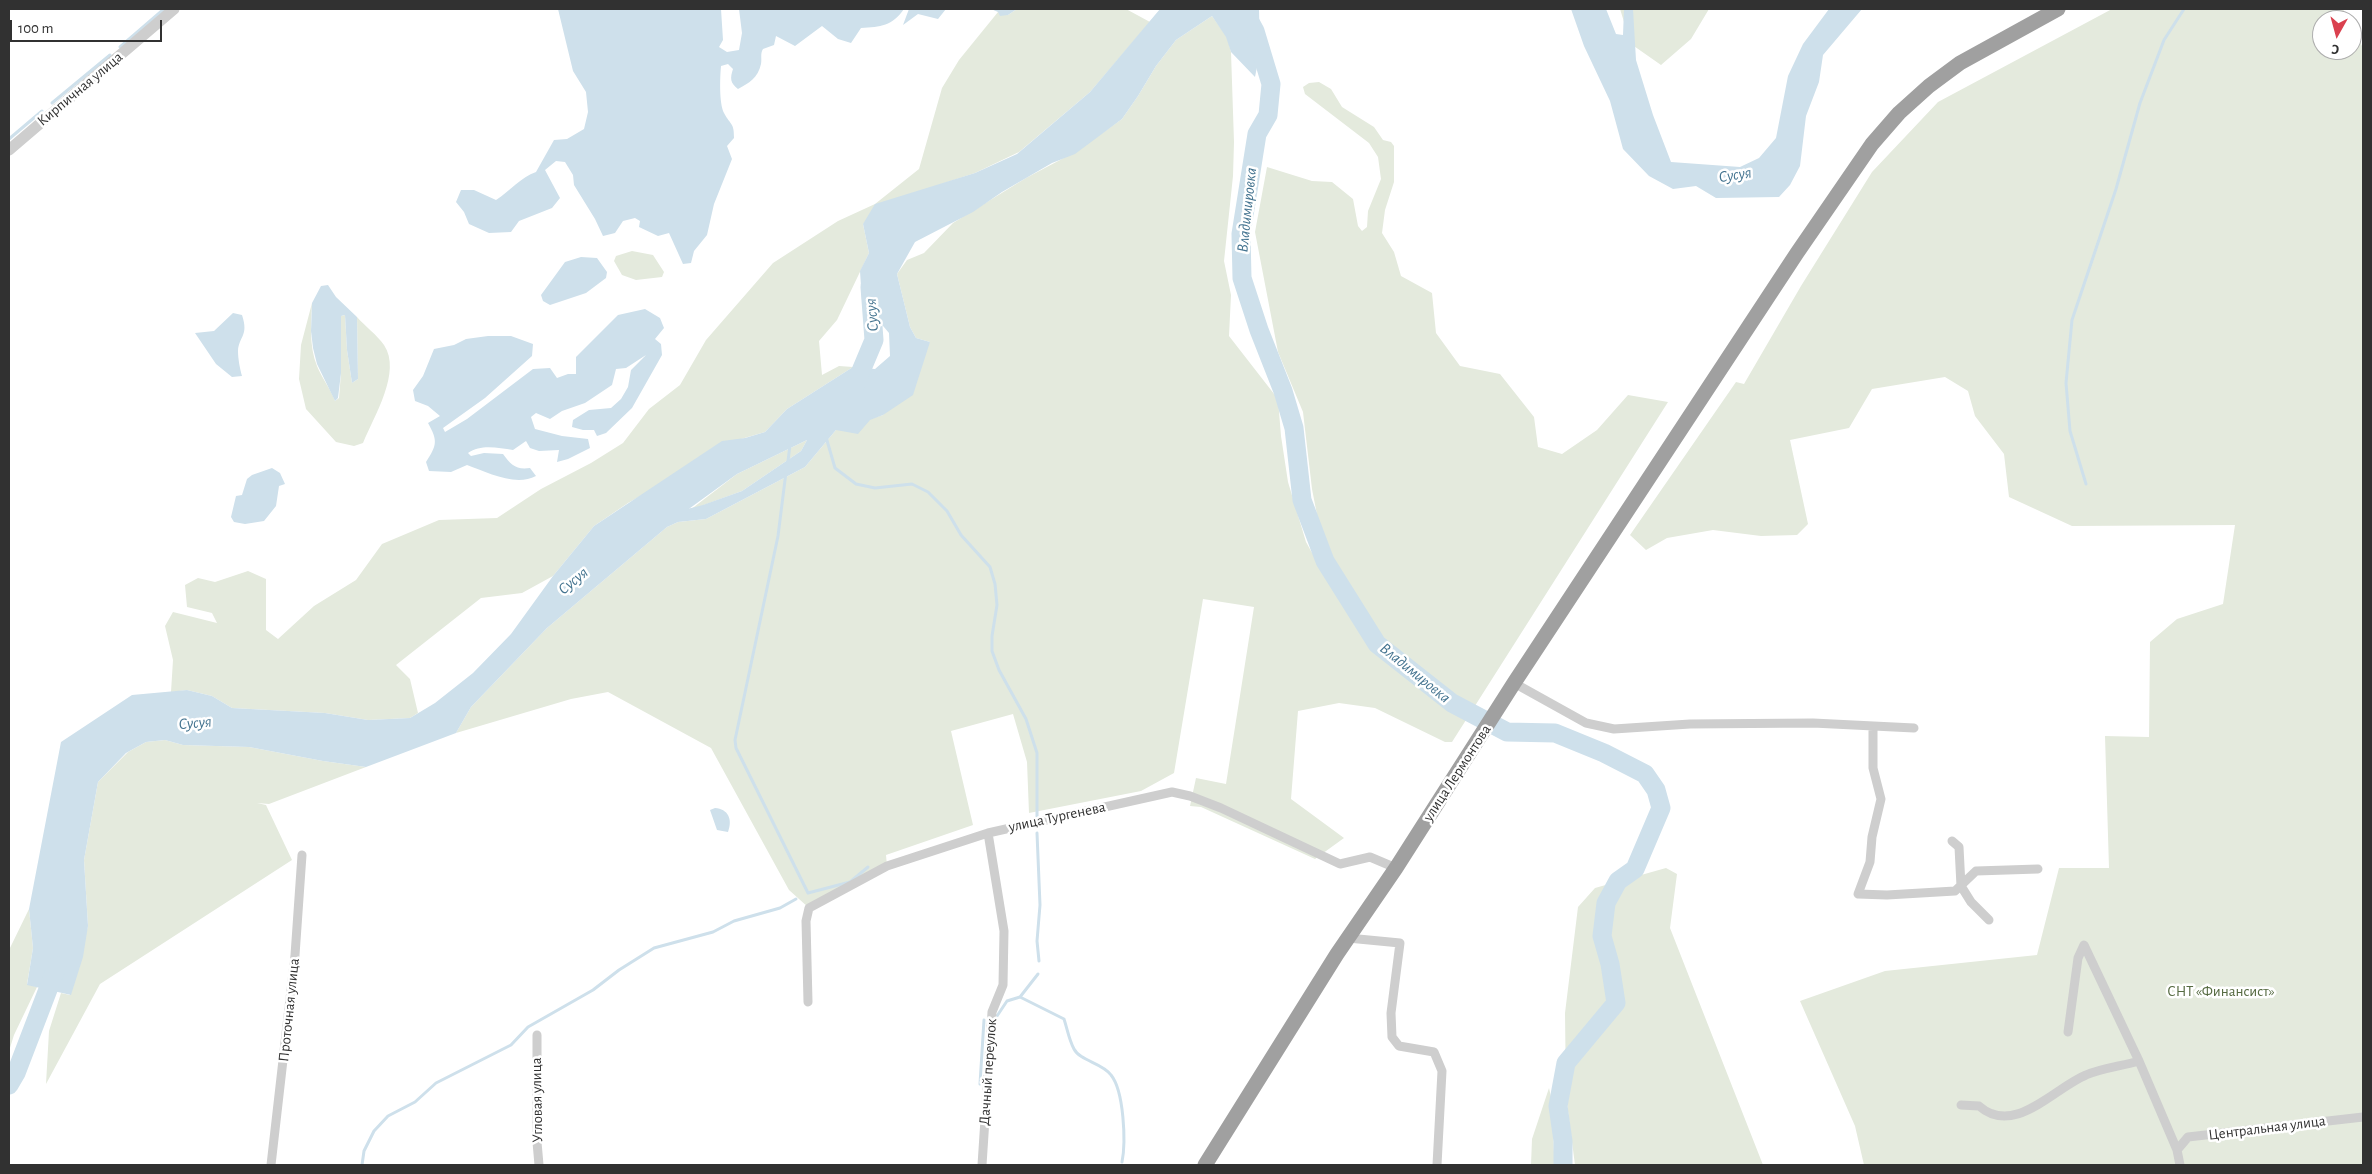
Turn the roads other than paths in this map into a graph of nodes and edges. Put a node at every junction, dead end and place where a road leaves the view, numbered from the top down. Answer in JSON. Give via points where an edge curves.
{"nodes":[{"id":1,"x":174,"y":9,"type":"edge"},
{"id":2,"x":2058,"y":9,"type":"edge"},
{"id":3,"x":9,"y":150,"type":"edge"},
{"id":4,"x":1514,"y":683,"type":"junction"},
{"id":5,"x":1872,"y":726,"type":"junction"},
{"id":6,"x":1914,"y":728,"type":"dead end"},
{"id":7,"x":988,"y":833,"type":"junction"},
{"id":8,"x":1952,"y":841,"type":"dead end"},
{"id":9,"x":302,"y":855,"type":"dead end"},
{"id":10,"x":1396,"y":868,"type":"junction"},
{"id":11,"x":2038,"y":869,"type":"dead end"},
{"id":12,"x":1961,"y":886,"type":"junction"},
{"id":13,"x":1989,"y":920,"type":"dead end"},
{"id":14,"x":1348,"y":938,"type":"junction"},
{"id":15,"x":808,"y":1002,"type":"dead end"},
{"id":16,"x":2068,"y":1032,"type":"dead end"},
{"id":17,"x":537,"y":1035,"type":"dead end"},
{"id":18,"x":2138,"y":1061,"type":"junction"},
{"id":19,"x":1961,"y":1105,"type":"dead end"},
{"id":20,"x":2363,"y":1117,"type":"edge"},
{"id":21,"x":2177,"y":1150,"type":"junction"},
{"id":22,"x":271,"y":1165,"type":"edge"},
{"id":23,"x":539,"y":1165,"type":"edge"},
{"id":24,"x":982,"y":1165,"type":"edge"},
{"id":25,"x":1205,"y":1165,"type":"edge"},
{"id":26,"x":1437,"y":1165,"type":"edge"},
{"id":27,"x":2180,"y":1165,"type":"edge"}],
"edges":[{"from":1,"to":3,"type":"street","name":"Кирпичная улица"},
{"from":2,"to":4,"type":"highway","name":"улица Лермонтова","via":[[1960,64],[1929,86],[1872,144]]},
{"from":4,"to":5,"type":"street","via":[[1586,723],[1614,728],[1813,723]]},
{"from":4,"to":10,"type":"highway","name":"улица Лермонтова"},
{"from":5,"to":6,"type":"street"},
{"from":5,"to":12,"type":"street","via":[[1873,768],[1881,799],[1870,862],[1858,894],[1955,891]]},
{"from":7,"to":10,"type":"street","name":"улица Тургенева","via":[[1172,792],[1220,808],[1340,864],[1370,857]]},
{"from":7,"to":15,"type":"street","name":"улица Тургенева","via":[[887,866],[809,908],[806,921]]},
{"from":7,"to":24,"type":"street","name":"Дачный переулок","via":[[1004,931],[1003,985],[992,1012]]},
{"from":8,"to":12,"type":"street","via":[[1959,847]]},
{"from":9,"to":22,"type":"street","name":"Проточная улица","via":[[295,955]]},
{"from":10,"to":14,"type":"highway","name":"улица Лермонтова"},
{"from":11,"to":12,"type":"street","via":[[1976,871]]},
{"from":12,"to":13,"type":"street"},
{"from":14,"to":25,"type":"highway","name":"улица Лермонтова"},
{"from":14,"to":26,"type":"street","via":[[1400,943],[1390,1014],[1392,1037],[1399,1046],[1434,1052],[1442,1071]]},
{"from":16,"to":18,"type":"street","via":[[2078,958],[2084,945]]},
{"from":17,"to":23,"type":"street","name":"Угловая улица"},
{"from":18,"to":19,"type":"street","via":[[2086,1075],[2018,1114],[2001,1117],[1979,1106]]},
{"from":18,"to":21,"type":"street"},
{"from":20,"to":21,"type":"street","name":"Центральная улица","via":[[2188,1138]]},
{"from":21,"to":27,"type":"street"}]}
